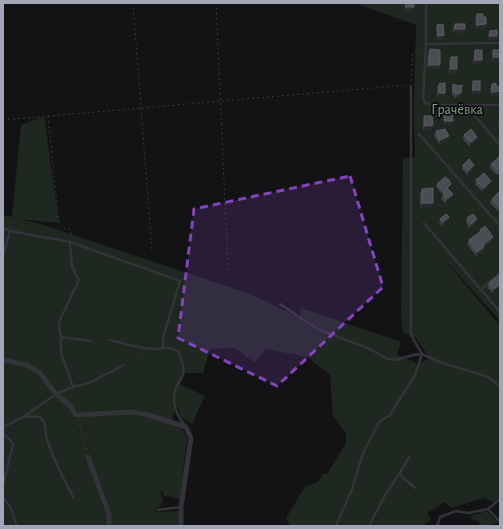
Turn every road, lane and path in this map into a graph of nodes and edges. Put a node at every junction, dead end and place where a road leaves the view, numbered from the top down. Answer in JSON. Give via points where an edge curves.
{"nodes":[{"id":1,"x":133,"y":3,"type":"edge"},
{"id":2,"x":216,"y":3,"type":"edge"},
{"id":3,"x":426,"y":3,"type":"edge"},
{"id":4,"x":500,"y":43,"type":"edge"},
{"id":5,"x":426,"y":44,"type":"junction"},
{"id":6,"x":425,"y":49,"type":"junction"},
{"id":7,"x":411,"y":86,"type":"junction"},
{"id":8,"x":220,"y":102,"type":"junction"},
{"id":9,"x":500,"y":105,"type":"edge"},
{"id":10,"x":141,"y":108,"type":"junction"},
{"id":11,"x":474,"y":115,"type":"dead end"},
{"id":12,"x":48,"y":116,"type":"junction"},
{"id":13,"x":3,"y":120,"type":"edge"},
{"id":14,"x":419,"y":134,"type":"dead end"},
{"id":15,"x":500,"y":145,"type":"edge"},
{"id":16,"x":424,"y":222,"type":"dead end"},
{"id":17,"x":500,"y":226,"type":"edge"},
{"id":18,"x":3,"y":228,"type":"edge"},
{"id":19,"x":10,"y":231,"type":"junction"},
{"id":20,"x":70,"y":242,"type":"junction"},
{"id":21,"x":152,"y":252,"type":"dead end"},
{"id":22,"x":3,"y":256,"type":"edge"},
{"id":23,"x":228,"y":270,"type":"dead end"},
{"id":24,"x":500,"y":273,"type":"edge"},
{"id":25,"x":480,"y":290,"type":"junction"},
{"id":26,"x":280,"y":304,"type":"dead end"},
{"id":27,"x":500,"y":312,"type":"edge"},
{"id":28,"x":61,"y":338,"type":"junction"},
{"id":29,"x":109,"y":340,"type":"dead end"},
{"id":30,"x":90,"y":341,"type":"dead end"},
{"id":31,"x":163,"y":347,"type":"junction"},
{"id":32,"x":153,"y":349,"type":"junction"},
{"id":33,"x":422,"y":354,"type":"junction"},
{"id":34,"x":3,"y":360,"type":"edge"},
{"id":35,"x":124,"y":365,"type":"joint"},
{"id":36,"x":73,"y":387,"type":"junction"},
{"id":37,"x":500,"y":387,"type":"edge"},
{"id":38,"x":56,"y":394,"type":"junction"},
{"id":39,"x":76,"y":415,"type":"junction"},
{"id":40,"x":23,"y":417,"type":"junction"},
{"id":41,"x":3,"y":427,"type":"edge"},
{"id":42,"x":186,"y":427,"type":"junction"},
{"id":43,"x":3,"y":434,"type":"edge"},
{"id":44,"x":410,"y":456,"type":"dead end"},
{"id":45,"x":88,"y":457,"type":"joint"},
{"id":46,"x":399,"y":474,"type":"junction"},
{"id":47,"x":3,"y":485,"type":"edge"},
{"id":48,"x":415,"y":488,"type":"dead end"},
{"id":49,"x":3,"y":497,"type":"edge"},
{"id":50,"x":73,"y":497,"type":"dead end"},
{"id":51,"x":500,"y":499,"type":"edge"},
{"id":52,"x":182,"y":507,"type":"junction"},
{"id":53,"x":488,"y":509,"type":"junction"},
{"id":54,"x":157,"y":510,"type":"dead end"},
{"id":55,"x":500,"y":522,"type":"edge"},
{"id":56,"x":16,"y":526,"type":"edge"},
{"id":57,"x":109,"y":526,"type":"edge"},
{"id":58,"x":181,"y":526,"type":"edge"},
{"id":59,"x":336,"y":526,"type":"edge"},
{"id":60,"x":369,"y":526,"type":"edge"},
{"id":61,"x":435,"y":526,"type":"edge"}],
"edges":[{"from":1,"to":10,"type":"path"},
{"from":2,"to":8,"type":"path"},
{"from":3,"to":5,"type":"lane"},
{"from":4,"to":5,"type":"lane"},
{"from":5,"to":6,"type":"lane"},
{"from":6,"to":7,"type":"path","via":[[413,53]]},
{"from":6,"to":9,"type":"lane","via":[[422,98],[425,103]]},
{"from":7,"to":8,"type":"path"},
{"from":7,"to":33,"type":"lane","via":[[411,335]]},
{"from":8,"to":10,"type":"path"},
{"from":8,"to":23,"type":"path"},
{"from":10,"to":12,"type":"path"},
{"from":10,"to":21,"type":"path"},
{"from":11,"to":15,"type":"lane"},
{"from":12,"to":13,"type":"path"},
{"from":12,"to":20,"type":"path","via":[[59,223],[71,232]]},
{"from":14,"to":17,"type":"lane"},
{"from":16,"to":25,"type":"lane"},
{"from":18,"to":19,"type":"lane"},
{"from":19,"to":20,"type":"lane"},
{"from":19,"to":22,"type":"lane"},
{"from":20,"to":28,"type":"lane","via":[[72,267],[79,280],[60,320]]},
{"from":20,"to":31,"type":"lane","via":[[180,281],[163,338]]},
{"from":24,"to":25,"type":"lane"},
{"from":25,"to":27,"type":"lane"},
{"from":26,"to":33,"type":"lane","via":[[320,330],[370,349],[387,359],[396,360]]},
{"from":28,"to":30,"type":"lane"},
{"from":28,"to":36,"type":"lane","via":[[61,352]]},
{"from":29,"to":32,"type":"lane"},
{"from":31,"to":32,"type":"lane"},
{"from":31,"to":42,"type":"lane","via":[[173,348],[179,352],[183,362],[184,374],[176,388],[174,400],[177,416]]},
{"from":32,"to":35,"type":"path"},
{"from":33,"to":37,"type":"lane","via":[[442,363],[489,377]]},
{"from":33,"to":59,"type":"lane","via":[[415,375],[390,415],[379,422],[363,453]]},
{"from":34,"to":38,"type":"street","via":[[27,365],[39,372]]},
{"from":35,"to":36,"type":"lane","via":[[89,383]]},
{"from":36,"to":38,"type":"lane"},
{"from":38,"to":39,"type":"street"},
{"from":38,"to":40,"type":"lane"},
{"from":39,"to":42,"type":"street","via":[[132,412]]},
{"from":39,"to":45,"type":"path"},
{"from":40,"to":41,"type":"lane"},
{"from":40,"to":50,"type":"lane","via":[[42,419],[56,463]]},
{"from":42,"to":52,"type":"street","via":[[191,438]]},
{"from":43,"to":47,"type":"lane","via":[[13,444]]},
{"from":44,"to":46,"type":"lane"},
{"from":45,"to":57,"type":"street","via":[[109,514]]},
{"from":46,"to":48,"type":"lane"},
{"from":46,"to":60,"type":"lane","via":[[384,495]]},
{"from":49,"to":56,"type":"lane","via":[[11,508]]},
{"from":51,"to":53,"type":"lane"},
{"from":52,"to":54,"type":"lane"},
{"from":52,"to":58,"type":"street"},
{"from":53,"to":55,"type":"lane"},
{"from":53,"to":61,"type":"lane","via":[[469,513],[456,511],[440,517]]}]}
